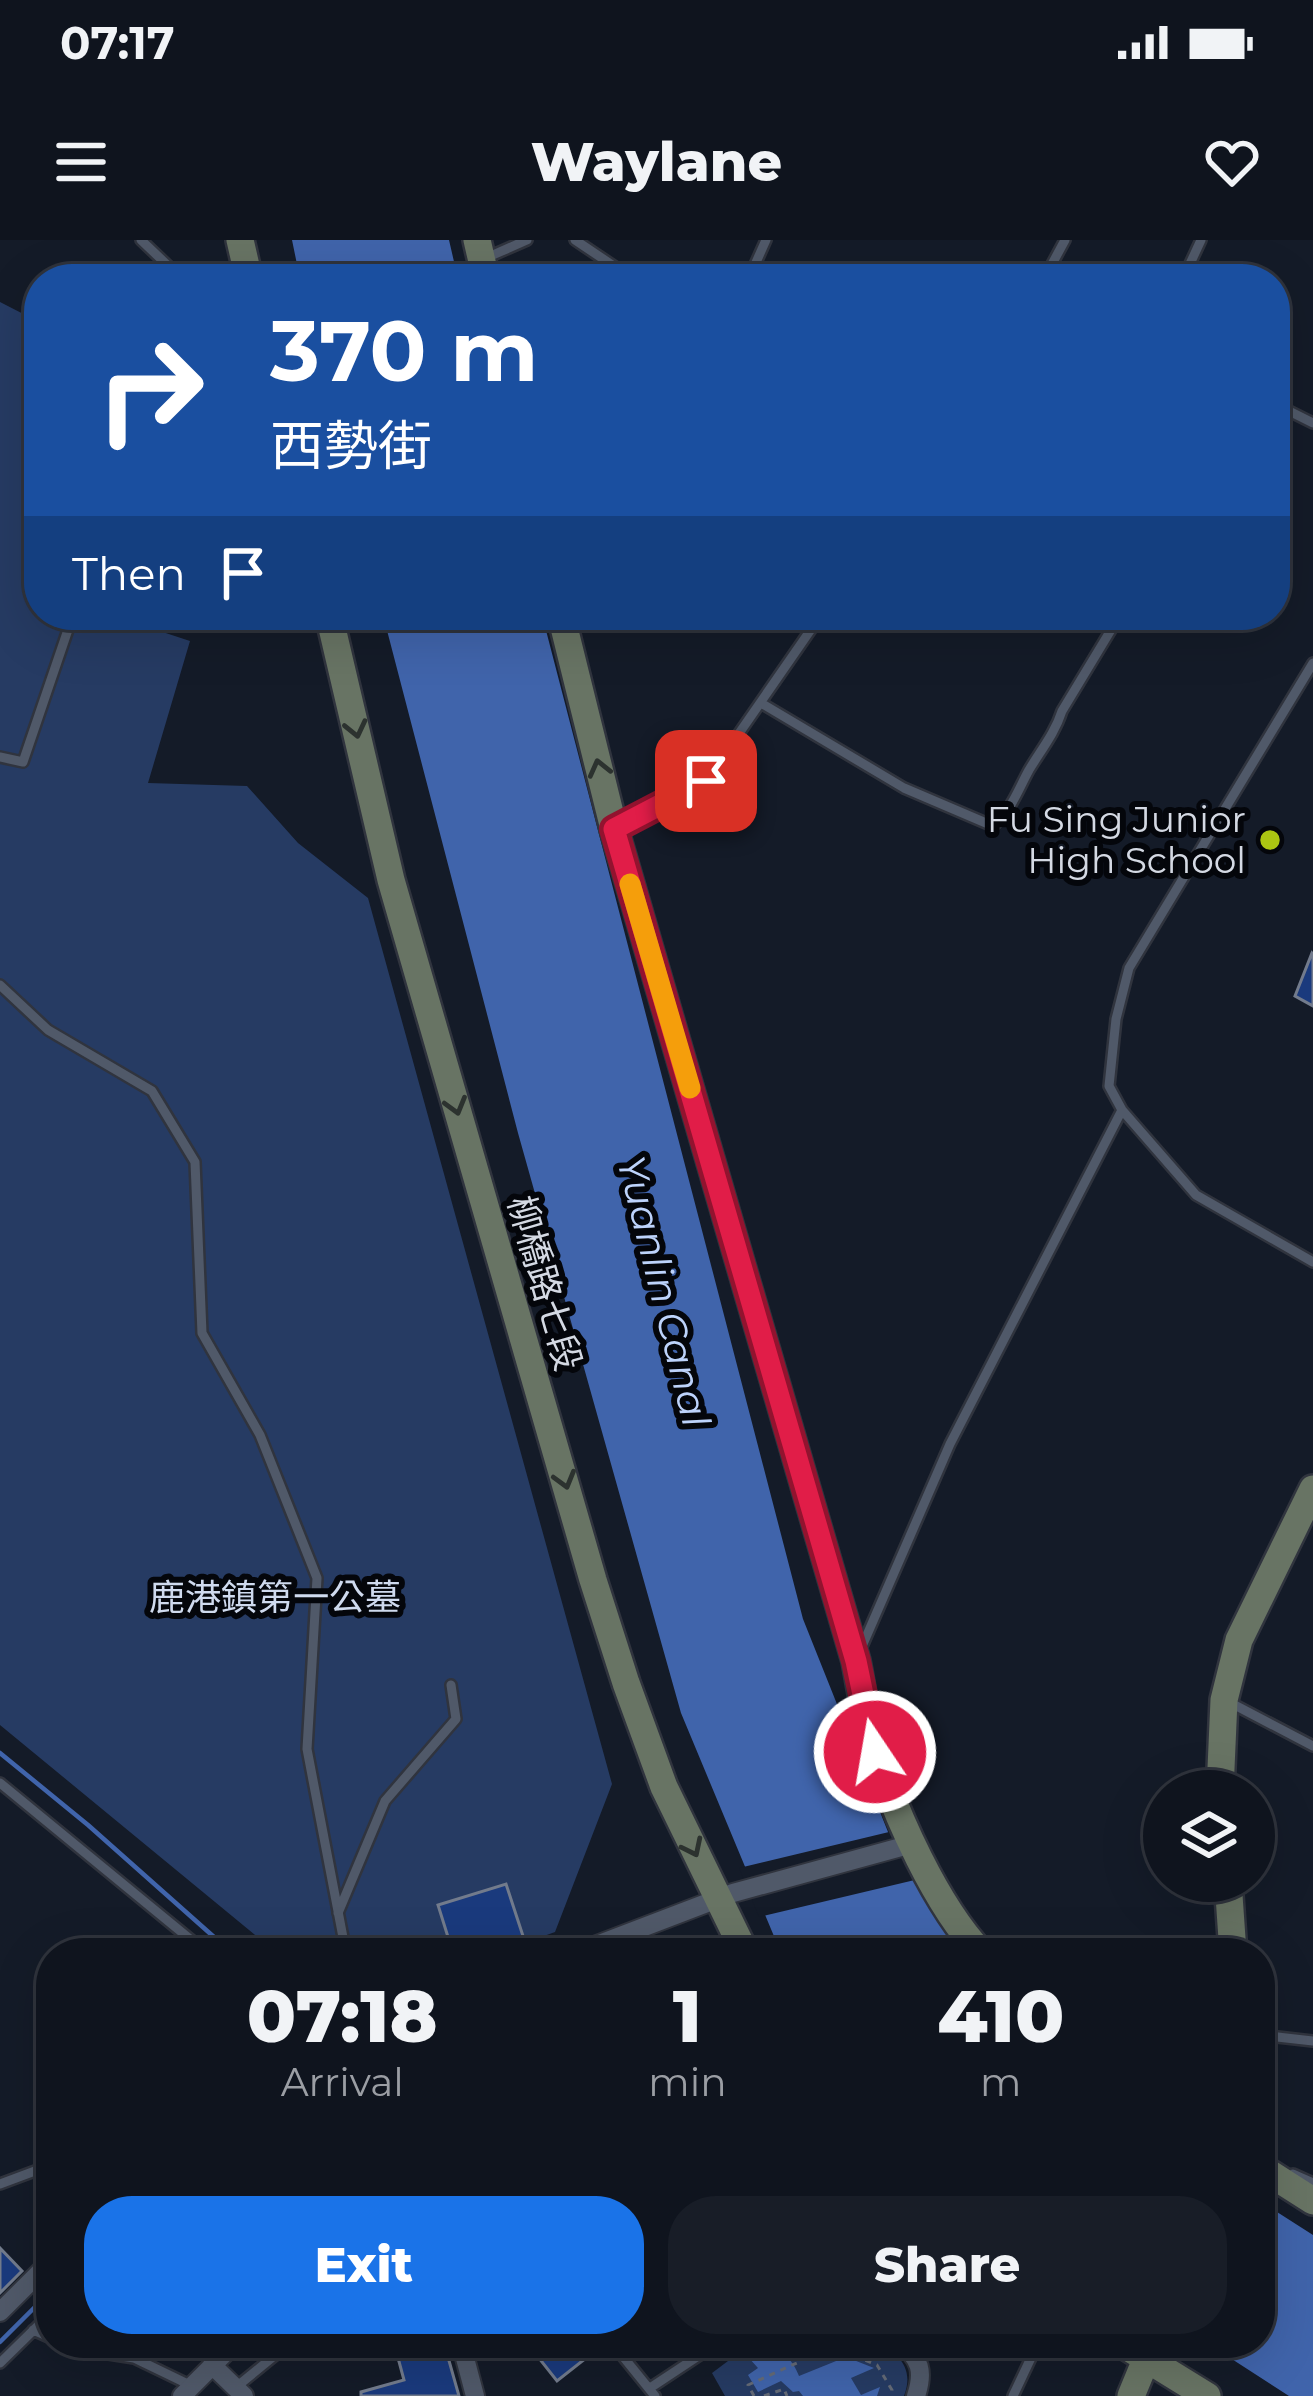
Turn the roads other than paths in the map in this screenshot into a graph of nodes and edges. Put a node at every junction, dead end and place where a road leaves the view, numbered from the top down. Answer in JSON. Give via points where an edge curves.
{"nodes":[{"id":1,"x":141,"y":240,"type":"edge"},
{"id":2,"x":527,"y":240,"type":"edge"},
{"id":3,"x":575,"y":240,"type":"edge"},
{"id":4,"x":481,"y":260,"type":"edge"},
{"id":5,"x":166,"y":264,"type":"edge"},
{"id":6,"x":611,"y":264,"type":"edge"},
{"id":7,"x":68,"y":630,"type":"edge"},
{"id":8,"x":333,"y":630,"type":"edge"},
{"id":9,"x":565,"y":630,"type":"edge"},
{"id":10,"x":811,"y":630,"type":"edge"},
{"id":11,"x":1111,"y":630,"type":"edge"},
{"id":12,"x":1313,"y":663,"type":"edge"},
{"id":13,"x":761,"y":703,"type":"junction"},
{"id":14,"x":0,"y":757,"type":"edge"},
{"id":15,"x":614,"y":829,"type":"junction"},
{"id":16,"x":0,"y":985,"type":"edge"},
{"id":17,"x":1122,"y":1110,"type":"junction"},
{"id":18,"x":1313,"y":1262,"type":"edge"},
{"id":19,"x":1313,"y":1489,"type":"edge"},
{"id":20,"x":856,"y":1661,"type":"junction"},
{"id":21,"x":452,"y":1685,"type":"dead end"},
{"id":22,"x":1224,"y":1700,"type":"junction"},
{"id":23,"x":1313,"y":1746,"type":"edge"},
{"id":24,"x":1221,"y":1770,"type":"edge"},
{"id":25,"x":0,"y":1783,"type":"edge"},
{"id":26,"x":906,"y":1846,"type":"junction"},
{"id":27,"x":726,"y":1896,"type":"junction"},
{"id":28,"x":1230,"y":1902,"type":"edge"},
{"id":29,"x":338,"y":1915,"type":"junction"},
{"id":30,"x":189,"y":1938,"type":"edge"},
{"id":31,"x":343,"y":1938,"type":"edge"},
{"id":32,"x":615,"y":1938,"type":"edge"},
{"id":33,"x":740,"y":1938,"type":"edge"},
{"id":34,"x":967,"y":1938,"type":"edge"},
{"id":35,"x":1233,"y":1938,"type":"edge"},
{"id":36,"x":1275,"y":2037,"type":"edge"},
{"id":37,"x":1313,"y":2041,"type":"edge"},
{"id":38,"x":1275,"y":2169,"type":"edge"},
{"id":39,"x":36,"y":2171,"type":"edge"},
{"id":40,"x":1275,"y":2174,"type":"edge"},
{"id":41,"x":1313,"y":2183,"type":"edge"},
{"id":42,"x":0,"y":2184,"type":"edge"},
{"id":43,"x":1313,"y":2201,"type":"edge"},
{"id":44,"x":36,"y":2276,"type":"edge"},
{"id":45,"x":0,"y":2312,"type":"edge"},
{"id":46,"x":34,"y":2330,"type":"edge"},
{"id":47,"x":134,"y":2358,"type":"edge"},
{"id":48,"x":220,"y":2358,"type":"edge"},
{"id":49,"x":274,"y":2358,"type":"edge"},
{"id":50,"x":465,"y":2358,"type":"edge"},
{"id":51,"x":625,"y":2358,"type":"edge"},
{"id":52,"x":698,"y":2358,"type":"edge"},
{"id":53,"x":917,"y":2358,"type":"edge"},
{"id":54,"x":1031,"y":2358,"type":"edge"},
{"id":55,"x":0,"y":2363,"type":"edge"},
{"id":56,"x":212,"y":2366,"type":"junction"},
{"id":57,"x":1141,"y":2371,"type":"edge"},
{"id":58,"x":187,"y":2391,"type":"edge"},
{"id":59,"x":239,"y":2392,"type":"edge"},
{"id":60,"x":653,"y":2392,"type":"edge"},
{"id":61,"x":475,"y":2396,"type":"edge"},
{"id":62,"x":916,"y":2396,"type":"edge"},
{"id":63,"x":1013,"y":2396,"type":"edge"},
{"id":64,"x":1207,"y":2396,"type":"edge"}],
"edges":[{"from":1,"to":5,"type":"lane"},
{"from":2,"to":4,"type":"lane"},
{"from":3,"to":6,"type":"lane"},
{"from":7,"to":14,"type":"lane","via":[[22,762]]},
{"from":8,"to":27,"type":"main road","name":"柳橋路七段","one_way":true,"via":[[391,880],[593,1580],[664,1787]]},
{"from":15,"to":9,"type":"main road","one_way":true},
{"from":10,"to":13,"type":"lane"},
{"from":11,"to":13,"type":"lane","via":[[993,826],[904,788]]},
{"from":12,"to":17,"type":"lane","via":[[1129,968],[1109,1086]]},
{"from":13,"to":15,"type":"lane","via":[[706,781]]},
{"from":15,"to":20,"type":"main road"},
{"from":16,"to":29,"type":"lane","via":[[48,1030],[152,1090],[195,1162],[202,1334],[260,1435],[317,1578],[307,1749]]},
{"from":17,"to":18,"type":"lane","via":[[1196,1195]]},
{"from":17,"to":20,"type":"lane","via":[[950,1444]]},
{"from":19,"to":22,"type":"main road","via":[[1239,1640]]},
{"from":20,"to":26,"type":"main road"},
{"from":21,"to":29,"type":"lane","via":[[456,1719],[385,1801]]},
{"from":22,"to":23,"type":"lane"},
{"from":22,"to":24,"type":"main road"},
{"from":25,"to":30,"type":"lane"},
{"from":26,"to":27,"type":"street"},
{"from":26,"to":34,"type":"main road"},
{"from":27,"to":32,"type":"street"},
{"from":27,"to":33,"type":"main road","name":"柳橋路七段"},
{"from":28,"to":35,"type":"main road"},
{"from":29,"to":31,"type":"lane"},
{"from":36,"to":37,"type":"lane"},
{"from":38,"to":41,"type":"lane"},
{"from":39,"to":42,"type":"lane"},
{"from":40,"to":43,"type":"main road"},
{"from":44,"to":45,"type":"street"},
{"from":46,"to":55,"type":"lane"},
{"from":47,"to":58,"type":"lane"},
{"from":48,"to":56,"type":"street"},
{"from":49,"to":59,"type":"lane"},
{"from":50,"to":61,"type":"street"},
{"from":51,"to":60,"type":"lane"},
{"from":52,"to":60,"type":"lane"},
{"from":53,"to":62,"type":"street"},
{"from":54,"to":63,"type":"lane"},
{"from":56,"to":58,"type":"street"},
{"from":56,"to":59,"type":"street"},
{"from":57,"to":64,"type":"main road"}]}
